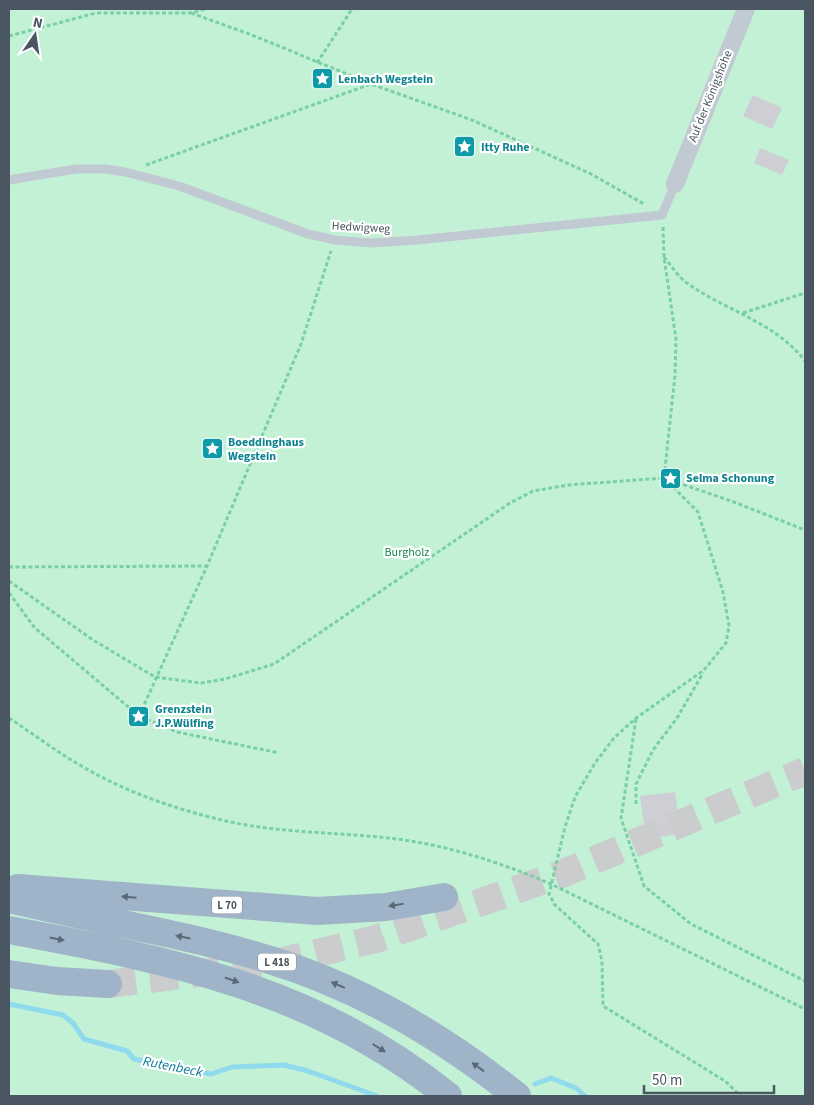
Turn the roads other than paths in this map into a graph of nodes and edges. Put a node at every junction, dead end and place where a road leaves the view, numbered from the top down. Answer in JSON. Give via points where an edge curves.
{"nodes":[{"id":1,"x":746,"y":9,"type":"edge"},
{"id":2,"x":9,"y":180,"type":"edge"},
{"id":3,"x":675,"y":184,"type":"joint"},
{"id":4,"x":9,"y":887,"type":"edge"},
{"id":5,"x":444,"y":897,"type":"dead end"},
{"id":6,"x":9,"y":900,"type":"edge"},
{"id":7,"x":9,"y":930,"type":"edge"},
{"id":8,"x":9,"y":974,"type":"edge"},
{"id":9,"x":108,"y":984,"type":"tunnel mouth"},
{"id":10,"x":448,"y":1096,"type":"edge"},
{"id":11,"x":517,"y":1096,"type":"edge"}],
"edges":[{"from":1,"to":3,"type":"street","name":"Auf der Königshöhe"},
{"from":2,"to":3,"type":"lane","name":"Hedwigweg","via":[[76,170],[125,172],[178,186],[267,220],[335,240],[371,243],[662,215]]},
{"from":5,"to":4,"type":"highway","number":"L 70","one_way":true,"via":[[386,907],[317,911]]},
{"from":11,"to":6,"type":"highway","number":"L 418","one_way":true,"via":[[425,1030],[317,976],[197,940]]},
{"from":7,"to":10,"type":"highway","number":"L 418","one_way":true,"via":[[191,968],[257,989],[306,1009],[369,1042]]},
{"from":8,"to":9,"type":"highway"}]}
